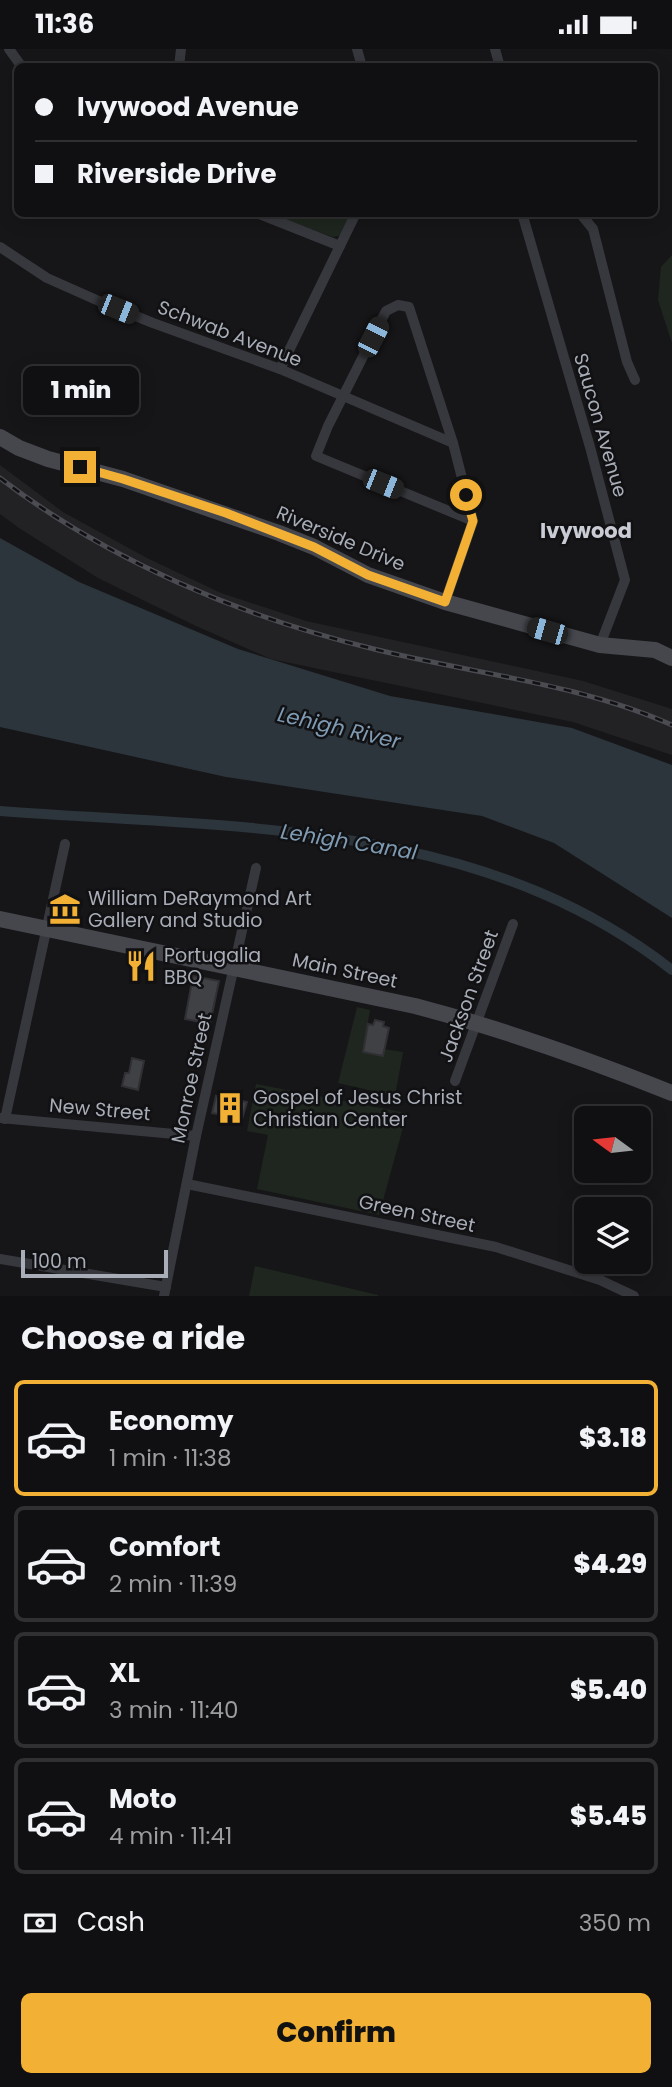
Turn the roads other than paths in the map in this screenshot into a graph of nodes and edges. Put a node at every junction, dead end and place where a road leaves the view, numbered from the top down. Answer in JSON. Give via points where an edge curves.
{"nodes":[{"id":1,"x":267,"y":217,"type":"edge"},
{"id":2,"x":354,"y":217,"type":"edge"},
{"id":3,"x":523,"y":217,"type":"edge"},
{"id":4,"x":583,"y":217,"type":"edge"},
{"id":5,"x":340,"y":246,"type":"junction"},
{"id":6,"x":0,"y":247,"type":"edge"},
{"id":7,"x":280,"y":369,"type":"junction"},
{"id":8,"x":635,"y":380,"type":"dead end"},
{"id":9,"x":344,"y":397,"type":"junction"},
{"id":10,"x":0,"y":437,"type":"edge"},
{"id":11,"x":453,"y":443,"type":"junction"},
{"id":12,"x":473,"y":521,"type":"junction"},
{"id":13,"x":445,"y":602,"type":"junction"},
{"id":14,"x":600,"y":645,"type":"junction"},
{"id":15,"x":672,"y":658,"type":"edge"},
{"id":16,"x":65,"y":844,"type":"dead end"},
{"id":17,"x":256,"y":869,"type":"dead end"},
{"id":18,"x":0,"y":919,"type":"edge"},
{"id":19,"x":513,"y":924,"type":"dead end"},
{"id":20,"x":46,"y":929,"type":"junction"},
{"id":21,"x":233,"y":967,"type":"junction"},
{"id":22,"x":476,"y":1022,"type":"junction"},
{"id":23,"x":455,"y":1081,"type":"dead end"},
{"id":24,"x":672,"y":1093,"type":"edge"},
{"id":25,"x":2,"y":1118,"type":"edge"},
{"id":26,"x":196,"y":1136,"type":"junction"},
{"id":27,"x":187,"y":1184,"type":"junction"},
{"id":28,"x":0,"y":1259,"type":"edge"},
{"id":29,"x":165,"y":1291,"type":"edge"},
{"id":30,"x":634,"y":1296,"type":"edge"}],
"edges":[{"from":1,"to":5,"type":"street"},
{"from":2,"to":5,"type":"street"},
{"from":3,"to":14,"type":"street","name":"Saucon Avenue","via":[[625,580]]},
{"from":4,"to":8,"type":"street","via":[[593,229]]},
{"from":5,"to":7,"type":"street"},
{"from":6,"to":7,"type":"street","name":"Schwab Avenue","via":[[47,278],[101,302]]},
{"from":7,"to":9,"type":"street","name":"Schwab Avenue"},
{"from":9,"to":11,"type":"street","name":"Schwab Avenue"},
{"from":9,"to":11,"type":"street","via":[[386,311],[409,307]]},
{"from":9,"to":12,"type":"street","via":[[316,456]]},
{"from":10,"to":13,"type":"street","name":"Riverside Drive","via":[[48,460],[123,479],[279,533],[368,575]]},
{"from":11,"to":12,"type":"street"},
{"from":12,"to":13,"type":"street"},
{"from":13,"to":14,"type":"street","name":"Riverside Drive"},
{"from":14,"to":15,"type":"street","name":"Riverside Drive","via":[[655,650]]},
{"from":16,"to":20,"type":"street"},
{"from":17,"to":21,"type":"street","name":"Monroe Street"},
{"from":18,"to":20,"type":"street","name":"Main Street"},
{"from":19,"to":22,"type":"street","name":"Jackson Street"},
{"from":20,"to":21,"type":"street","name":"Main Street"},
{"from":20,"to":25,"type":"street"},
{"from":21,"to":22,"type":"street","name":"Main Street"},
{"from":21,"to":26,"type":"street","name":"Monroe Street"},
{"from":22,"to":23,"type":"street","name":"Jackson Street"},
{"from":22,"to":24,"type":"street","name":"Main Street"},
{"from":25,"to":26,"type":"street","name":"New Street"},
{"from":26,"to":27,"type":"street","name":"Monroe Street"},
{"from":27,"to":29,"type":"street","name":"Monroe Street"},
{"from":27,"to":30,"type":"street","name":"Green Street","via":[[496,1247],[600,1280]]},
{"from":28,"to":29,"type":"street"}]}
